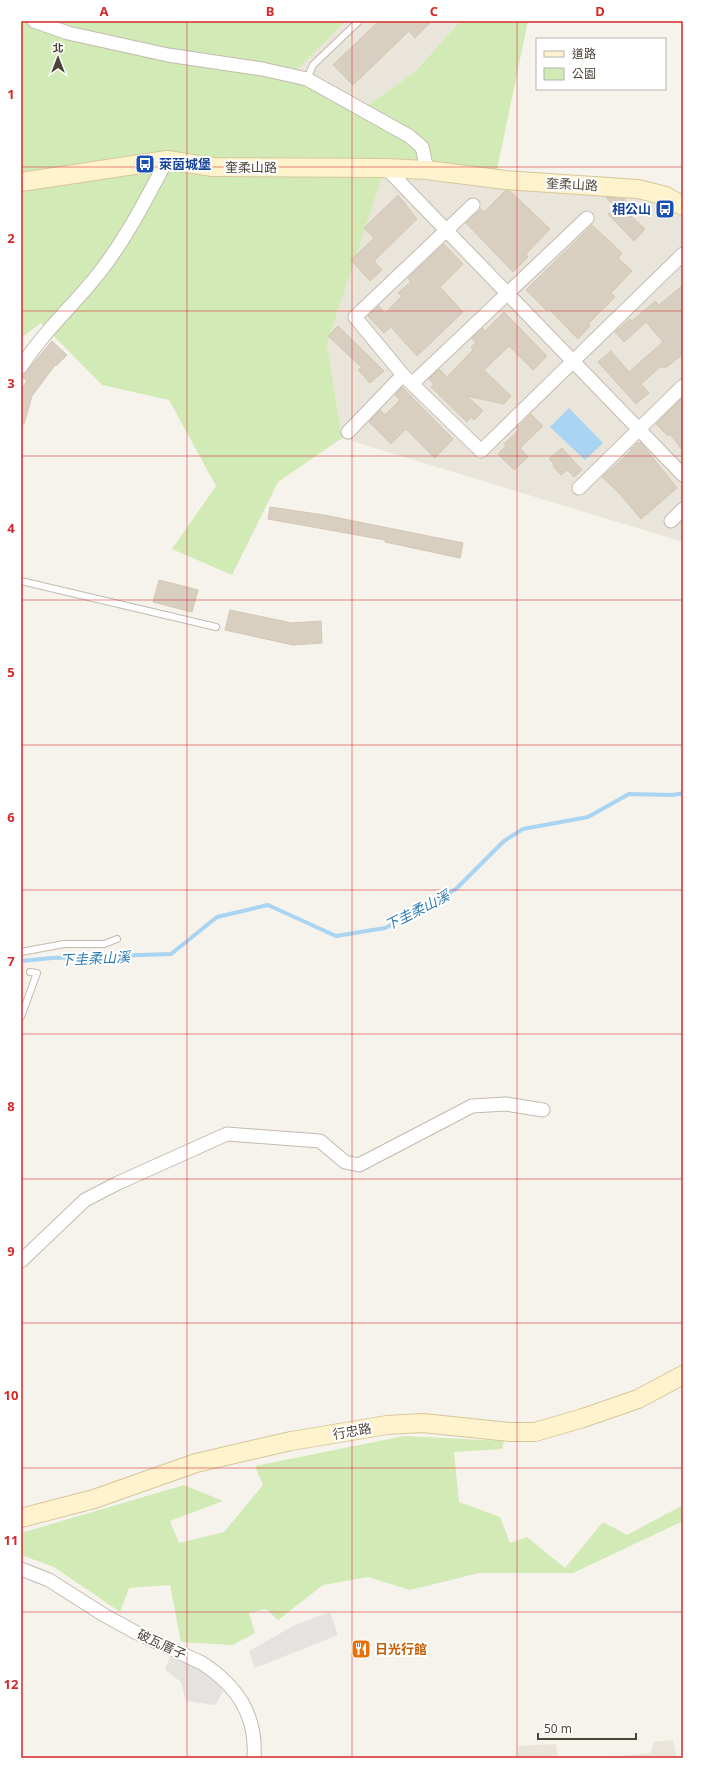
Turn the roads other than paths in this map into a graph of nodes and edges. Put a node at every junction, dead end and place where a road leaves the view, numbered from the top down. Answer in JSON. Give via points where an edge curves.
{"nodes":[{"id":1,"x":34,"y":21,"type":"edge"},
{"id":2,"x":359,"y":21,"type":"edge"},
{"id":3,"x":307,"y":79,"type":"junction"},
{"id":4,"x":167,"y":160,"type":"junction"},
{"id":5,"x":386,"y":168,"type":"junction"},
{"id":6,"x":427,"y":170,"type":"junction"},
{"id":7,"x":21,"y":182,"type":"edge"},
{"id":8,"x":473,"y":205,"type":"dead end"},
{"id":9,"x":683,"y":206,"type":"edge"},
{"id":10,"x":587,"y":218,"type":"dead end"},
{"id":11,"x":446,"y":230,"type":"junction"},
{"id":12,"x":683,"y":254,"type":"edge"},
{"id":13,"x":508,"y":294,"type":"junction"},
{"id":14,"x":573,"y":361,"type":"junction"},
{"id":15,"x":21,"y":367,"type":"edge"},
{"id":16,"x":408,"y":379,"type":"junction"},
{"id":17,"x":683,"y":386,"type":"edge"},
{"id":18,"x":638,"y":429,"type":"junction"},
{"id":19,"x":348,"y":432,"type":"dead end"},
{"id":20,"x":683,"y":475,"type":"edge"},
{"id":21,"x":578,"y":488,"type":"dead end"},
{"id":22,"x":683,"y":509,"type":"edge"},
{"id":23,"x":671,"y":521,"type":"dead end"},
{"id":24,"x":21,"y":581,"type":"edge"},
{"id":25,"x":216,"y":627,"type":"dead end"},
{"id":26,"x":116,"y":939,"type":"dead end"},
{"id":27,"x":21,"y":952,"type":"edge"},
{"id":28,"x":30,"y":972,"type":"dead end"},
{"id":29,"x":21,"y":1017,"type":"edge"},
{"id":30,"x":543,"y":1110,"type":"dead end"},
{"id":31,"x":21,"y":1262,"type":"edge"},
{"id":32,"x":681,"y":1377,"type":"edge"},
{"id":33,"x":21,"y":1518,"type":"edge"},
{"id":34,"x":21,"y":1569,"type":"edge"},
{"id":35,"x":254,"y":1758,"type":"edge"}],
"edges":[{"from":1,"to":3,"type":"street","via":[[68,33],[168,55],[262,69]]},
{"from":2,"to":3,"type":"lane","via":[[313,65]]},
{"from":3,"to":6,"type":"street","via":[[409,136],[422,147]]},
{"from":4,"to":5,"type":"street","name":"奎柔山路","via":[[213,167]]},
{"from":4,"to":7,"type":"street","name":"奎柔山路"},
{"from":4,"to":15,"type":"street","via":[[126,233],[99,273],[32,349]]},
{"from":5,"to":6,"type":"street","name":"奎柔山路"},
{"from":5,"to":11,"type":"street"},
{"from":6,"to":9,"type":"street","name":"奎柔山路","via":[[504,180],[638,189],[666,196]]},
{"from":8,"to":11,"type":"street"},
{"from":10,"to":13,"type":"street"},
{"from":11,"to":13,"type":"street"},
{"from":11,"to":16,"type":"street","via":[[355,317]]},
{"from":12,"to":14,"type":"street"},
{"from":13,"to":14,"type":"street"},
{"from":13,"to":16,"type":"street"},
{"from":14,"to":16,"type":"street","via":[[481,451]]},
{"from":14,"to":18,"type":"street"},
{"from":16,"to":19,"type":"street"},
{"from":17,"to":18,"type":"street"},
{"from":18,"to":20,"type":"street"},
{"from":18,"to":21,"type":"street"},
{"from":22,"to":23,"type":"street"},
{"from":24,"to":25,"type":"lane"},
{"from":26,"to":27,"type":"lane","via":[[104,944],[64,944]]},
{"from":28,"to":29,"type":"lane","via":[[37,972]]},
{"from":30,"to":31,"type":"street","via":[[506,1104],[472,1106],[359,1166],[345,1162],[320,1141],[227,1134],[118,1182],[85,1200]]},
{"from":32,"to":33,"type":"street","name":"行忠路","via":[[638,1399],[535,1432],[510,1432],[423,1423],[387,1424],[291,1441],[196,1463],[94,1498]]},
{"from":34,"to":35,"type":"street","name":"破瓦厝子","via":[[49,1580],[104,1615],[202,1663],[217,1673],[231,1686],[244,1706],[254,1731]]}]}
